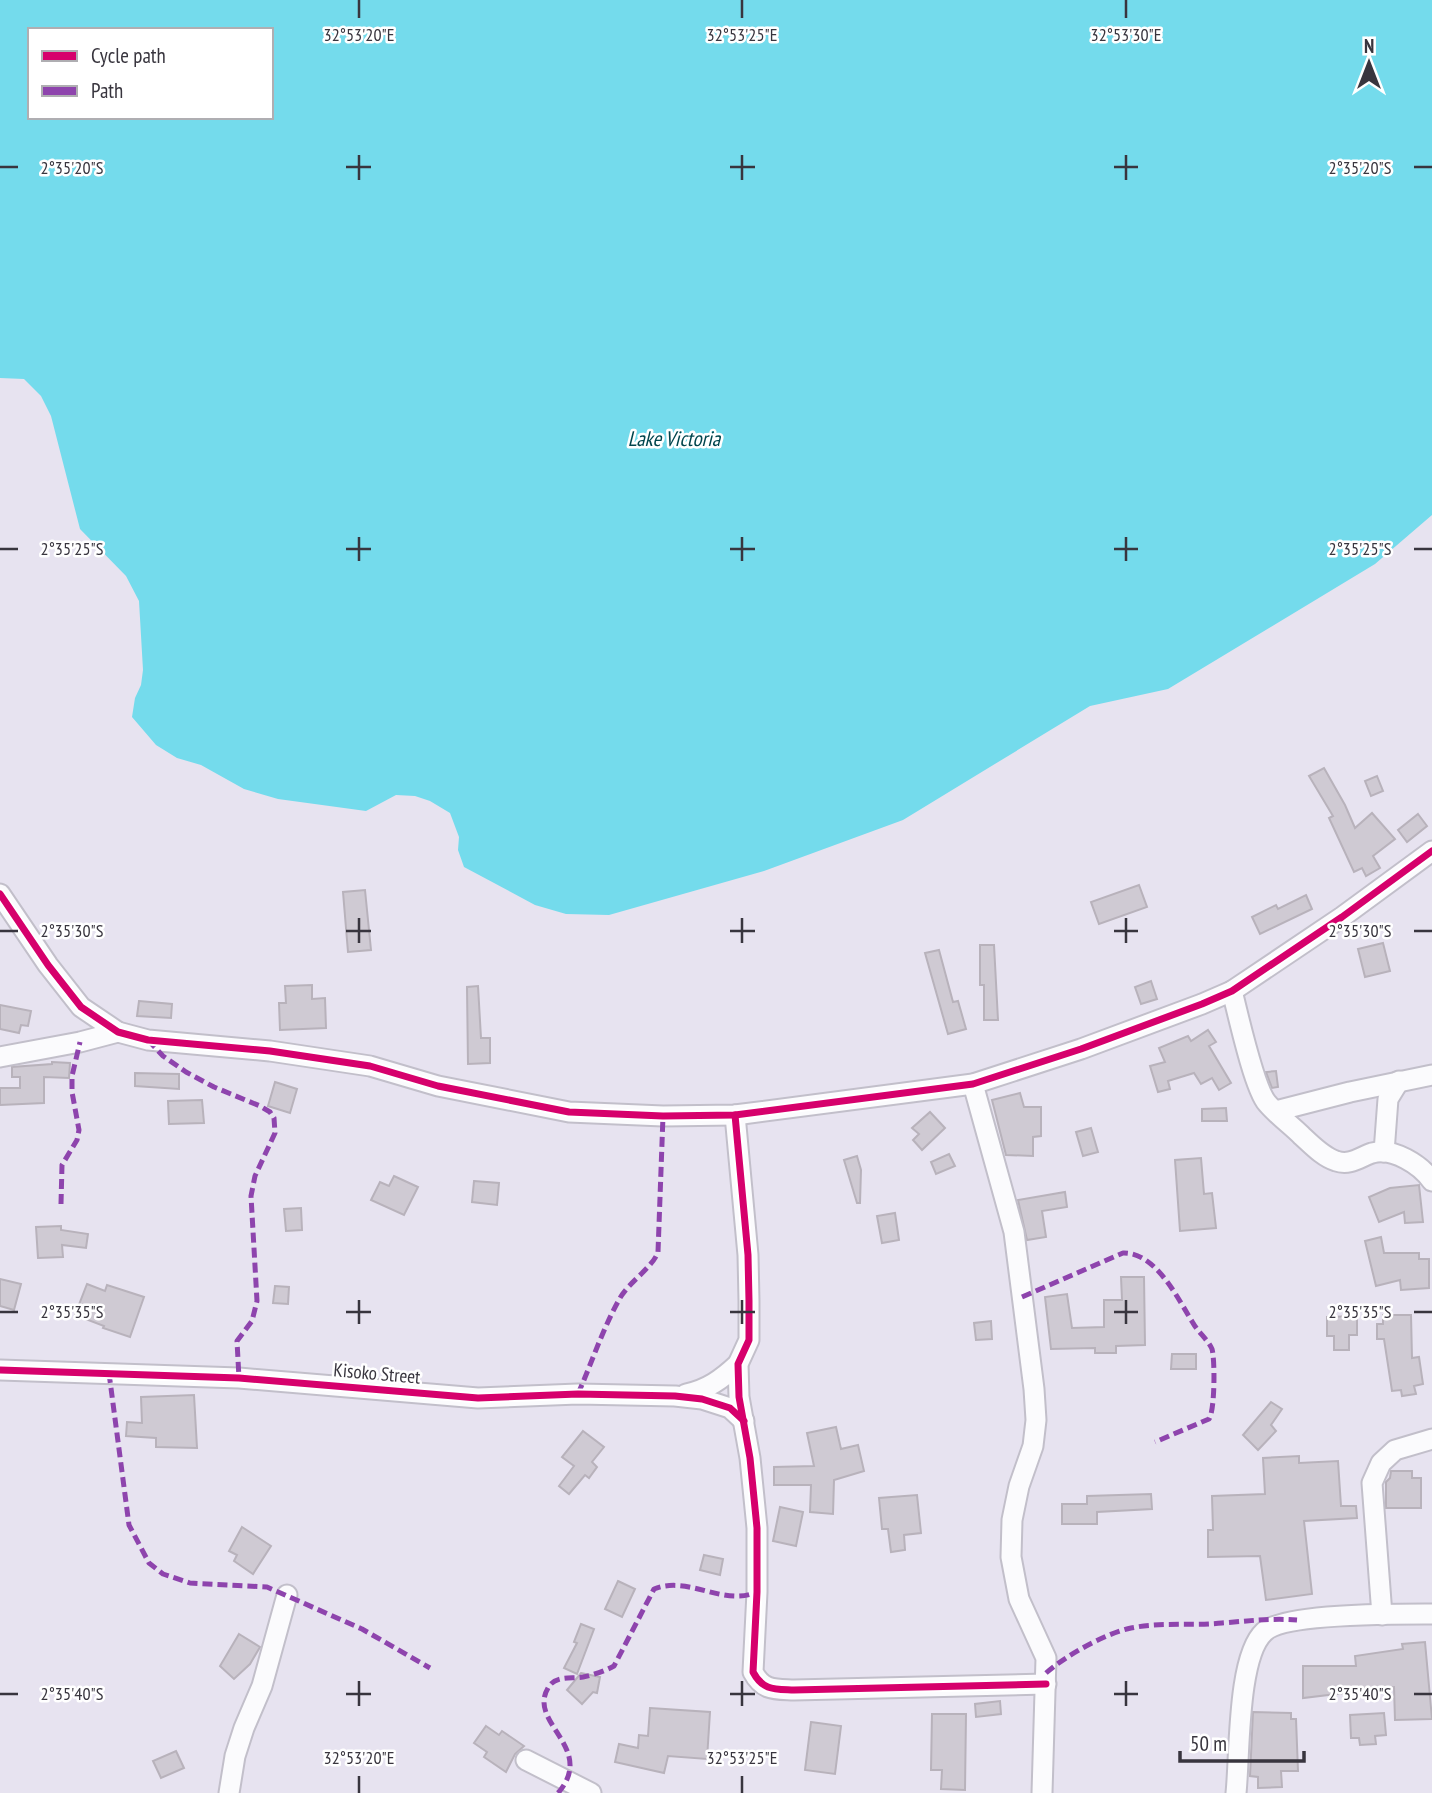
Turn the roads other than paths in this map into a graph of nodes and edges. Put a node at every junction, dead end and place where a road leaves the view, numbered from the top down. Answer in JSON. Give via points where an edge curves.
{"nodes":[{"id":1,"x":1432,"y":851,"type":"edge"},
{"id":2,"x":0,"y":894,"type":"edge"},
{"id":3,"x":1231,"y":991,"type":"junction"},
{"id":4,"x":118,"y":1032,"type":"junction"},
{"id":5,"x":0,"y":1057,"type":"edge"},
{"id":6,"x":1432,"y":1075,"type":"edge"},
{"id":7,"x":1399,"y":1082,"type":"junction"},
{"id":8,"x":974,"y":1084,"type":"junction"},
{"id":9,"x":1276,"y":1111,"type":"junction"},
{"id":10,"x":734,"y":1115,"type":"junction"},
{"id":11,"x":1384,"y":1152,"type":"junction"},
{"id":12,"x":1432,"y":1181,"type":"edge"},
{"id":13,"x":738,"y":1364,"type":"junction"},
{"id":14,"x":0,"y":1370,"type":"edge"},
{"id":15,"x":675,"y":1396,"type":"junction"},
{"id":16,"x":744,"y":1421,"type":"junction"},
{"id":17,"x":1432,"y":1439,"type":"edge"},
{"id":18,"x":287,"y":1595,"type":"dead end"},
{"id":19,"x":1382,"y":1615,"type":"junction"},
{"id":20,"x":1432,"y":1615,"type":"edge"},
{"id":21,"x":1046,"y":1684,"type":"junction"},
{"id":22,"x":526,"y":1760,"type":"dead end"},
{"id":23,"x":229,"y":1793,"type":"edge"},
{"id":24,"x":591,"y":1793,"type":"edge"},
{"id":25,"x":1042,"y":1793,"type":"edge"},
{"id":26,"x":1236,"y":1793,"type":"edge"}],
"edges":[{"from":1,"to":3,"type":"street"},
{"from":2,"to":4,"type":"street","via":[[80,1007]]},
{"from":3,"to":8,"type":"street"},
{"from":3,"to":9,"type":"street","via":[[1260,1094]]},
{"from":4,"to":5,"type":"street"},
{"from":4,"to":10,"type":"street","via":[[148,1040],[370,1066],[438,1086],[569,1112]]},
{"from":6,"to":7,"type":"street"},
{"from":7,"to":9,"type":"street"},
{"from":7,"to":11,"type":"street","via":[[1388,1099]]},
{"from":8,"to":10,"type":"street"},
{"from":8,"to":21,"type":"street","via":[[1014,1232],[1034,1389],[1033,1446],[1019,1486],[1010,1557],[1019,1599],[1046,1658]]},
{"from":9,"to":11,"type":"street","via":[[1337,1162]]},
{"from":10,"to":13,"type":"street","via":[[747,1255],[749,1340]]},
{"from":11,"to":12,"type":"street","via":[[1419,1167]]},
{"from":13,"to":15,"type":"street","name":"Kisoko Street","via":[[701,1391]]},
{"from":13,"to":16,"type":"street"},
{"from":14,"to":15,"type":"street","name":"Kisoko Street","via":[[239,1378],[478,1398]]},
{"from":15,"to":16,"type":"street","name":"Kisoko Street","via":[[730,1408]]},
{"from":16,"to":21,"type":"street","via":[[757,1528],[753,1672],[759,1683],[794,1690]]},
{"from":17,"to":19,"type":"street","via":[[1395,1450],[1381,1463],[1372,1483]]},
{"from":18,"to":23,"type":"street","via":[[262,1686],[235,1756]]},
{"from":19,"to":20,"type":"street"},
{"from":19,"to":26,"type":"street","via":[[1297,1620],[1264,1631],[1247,1673]]},
{"from":21,"to":25,"type":"street"},
{"from":22,"to":24,"type":"street"}]}
